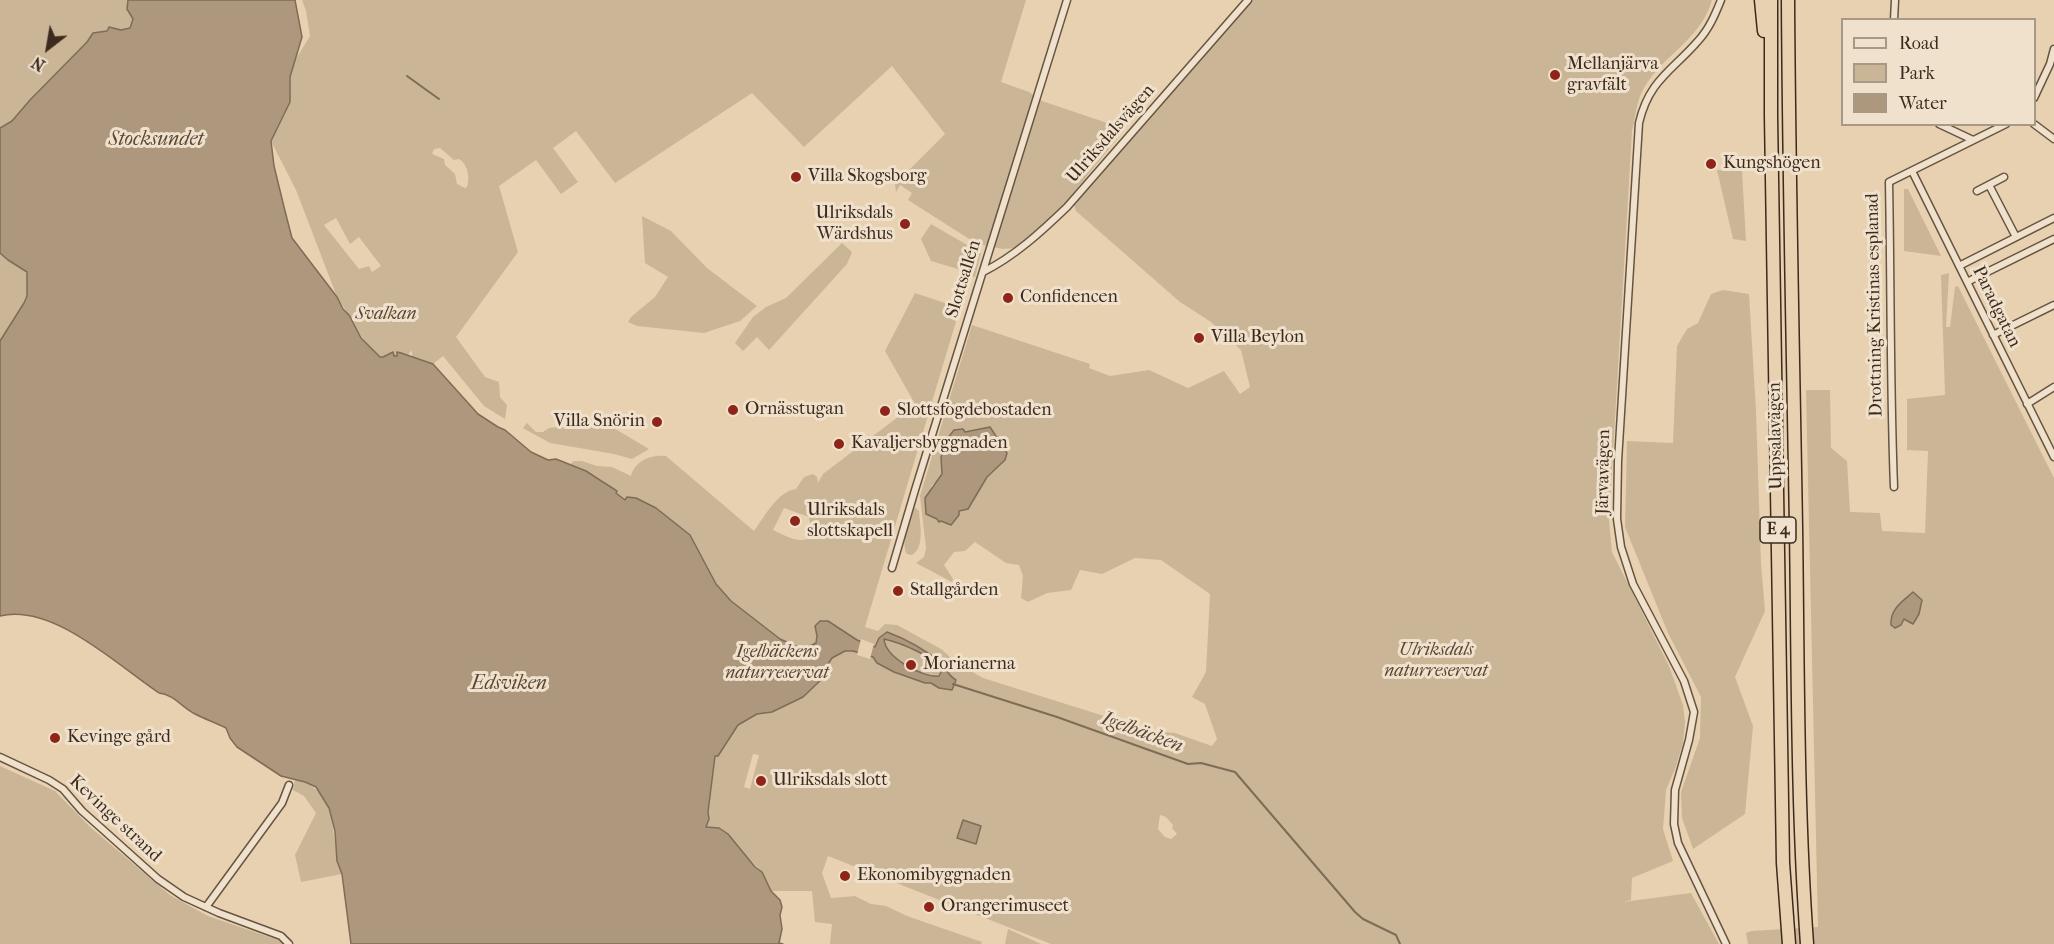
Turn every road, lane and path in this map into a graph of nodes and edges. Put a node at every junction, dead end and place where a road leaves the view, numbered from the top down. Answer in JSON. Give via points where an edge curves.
{"nodes":[{"id":1,"x":1067,"y":0,"type":"edge"},
{"id":2,"x":1721,"y":0,"type":"edge"},
{"id":3,"x":1761,"y":0,"type":"edge"},
{"id":4,"x":1771,"y":0,"type":"edge"},
{"id":5,"x":1788,"y":0,"type":"edge"},
{"id":6,"x":1895,"y":0,"type":"edge"},
{"id":7,"x":1245,"y":1,"type":"edge"},
{"id":8,"x":1894,"y":18,"type":"edge"},
{"id":9,"x":2054,"y":49,"type":"edge"},
{"id":10,"x":2036,"y":94,"type":"edge"},
{"id":11,"x":1771,"y":116,"type":"junction"},
{"id":12,"x":1943,"y":126,"type":"edge"},
{"id":13,"x":2002,"y":126,"type":"edge"},
{"id":14,"x":2036,"y":126,"type":"edge"},
{"id":15,"x":2054,"y":139,"type":"edge"},
{"id":16,"x":1973,"y":140,"type":"junction"},
{"id":17,"x":1912,"y":171,"type":"junction"},
{"id":18,"x":2004,"y":177,"type":"dead end"},
{"id":19,"x":1989,"y":185,"type":"junction"},
{"id":20,"x":1977,"y":191,"type":"dead end"},
{"id":21,"x":2054,"y":218,"type":"edge"},
{"id":22,"x":2016,"y":237,"type":"junction"},
{"id":23,"x":2054,"y":239,"type":"edge"},
{"id":24,"x":1959,"y":266,"type":"junction"},
{"id":25,"x":983,"y":272,"type":"junction"},
{"id":26,"x":1967,"y":282,"type":"junction"},
{"id":27,"x":2054,"y":305,"type":"edge"},
{"id":28,"x":1993,"y":335,"type":"junction"},
{"id":29,"x":2054,"y":387,"type":"edge"},
{"id":30,"x":2027,"y":404,"type":"junction"},
{"id":31,"x":2054,"y":457,"type":"edge"},
{"id":32,"x":1894,"y":486,"type":"dead end"},
{"id":33,"x":892,"y":568,"type":"dead end"},
{"id":34,"x":0,"y":757,"type":"edge"},
{"id":35,"x":289,"y":785,"type":"dead end"},
{"id":36,"x":206,"y":908,"type":"junction"},
{"id":37,"x":289,"y":944,"type":"edge"},
{"id":38,"x":1726,"y":944,"type":"edge"},
{"id":39,"x":1789,"y":944,"type":"edge"},
{"id":40,"x":1807,"y":944,"type":"edge"}],
"edges":[{"from":1,"to":25,"type":"street","name":"Slottsallén"},
{"from":2,"to":38,"type":"street","name":"Järvavägen","via":[[1698,41],[1656,83],[1639,123],[1617,519],[1634,584],[1684,681],[1694,712],[1675,790],[1674,824],[1678,843]]},
{"from":3,"to":11,"type":"highway","number":"E 4"},
{"from":4,"to":11,"type":"highway","name":"Uppsalavägen","number":"E 4"},
{"from":5,"to":40,"type":"highway","name":"Uppsalavägen","number":"E 4","via":[[1801,864]]},
{"from":6,"to":8,"type":"street"},
{"from":7,"to":25,"type":"street","name":"Ulriksdalsvägen","via":[[1067,207],[1038,235]]},
{"from":9,"to":10,"type":"street"},
{"from":11,"to":39,"type":"highway","name":"Uppsalavägen","number":"E 4","via":[[1783,863]]},
{"from":12,"to":16,"type":"street"},
{"from":13,"to":16,"type":"street","name":"Drottning Kristinas esplanad"},
{"from":14,"to":15,"type":"street"},
{"from":16,"to":17,"type":"street","name":"Drottning Kristinas esplanad"},
{"from":17,"to":24,"type":"street","name":"Paradgatan"},
{"from":17,"to":32,"type":"street","name":"Drottning Kristinas esplanad","via":[[1889,182]]},
{"from":18,"to":19,"type":"street"},
{"from":19,"to":20,"type":"street"},
{"from":19,"to":22,"type":"street"},
{"from":21,"to":22,"type":"street"},
{"from":22,"to":24,"type":"street"},
{"from":23,"to":26,"type":"street"},
{"from":24,"to":26,"type":"street","name":"Paradgatan"},
{"from":25,"to":33,"type":"street","name":"Slottsallén"},
{"from":26,"to":28,"type":"street","name":"Paradgatan"},
{"from":27,"to":28,"type":"street"},
{"from":28,"to":30,"type":"street","name":"Paradgatan"},
{"from":29,"to":30,"type":"street"},
{"from":30,"to":31,"type":"street","name":"Paradgatan"},
{"from":34,"to":36,"type":"street","name":"Kevinge strand","via":[[63,789],[158,879]]},
{"from":35,"to":36,"type":"street","via":[[282,803]]},
{"from":36,"to":37,"type":"street","name":"Kevinge strand","via":[[281,936]]}]}
